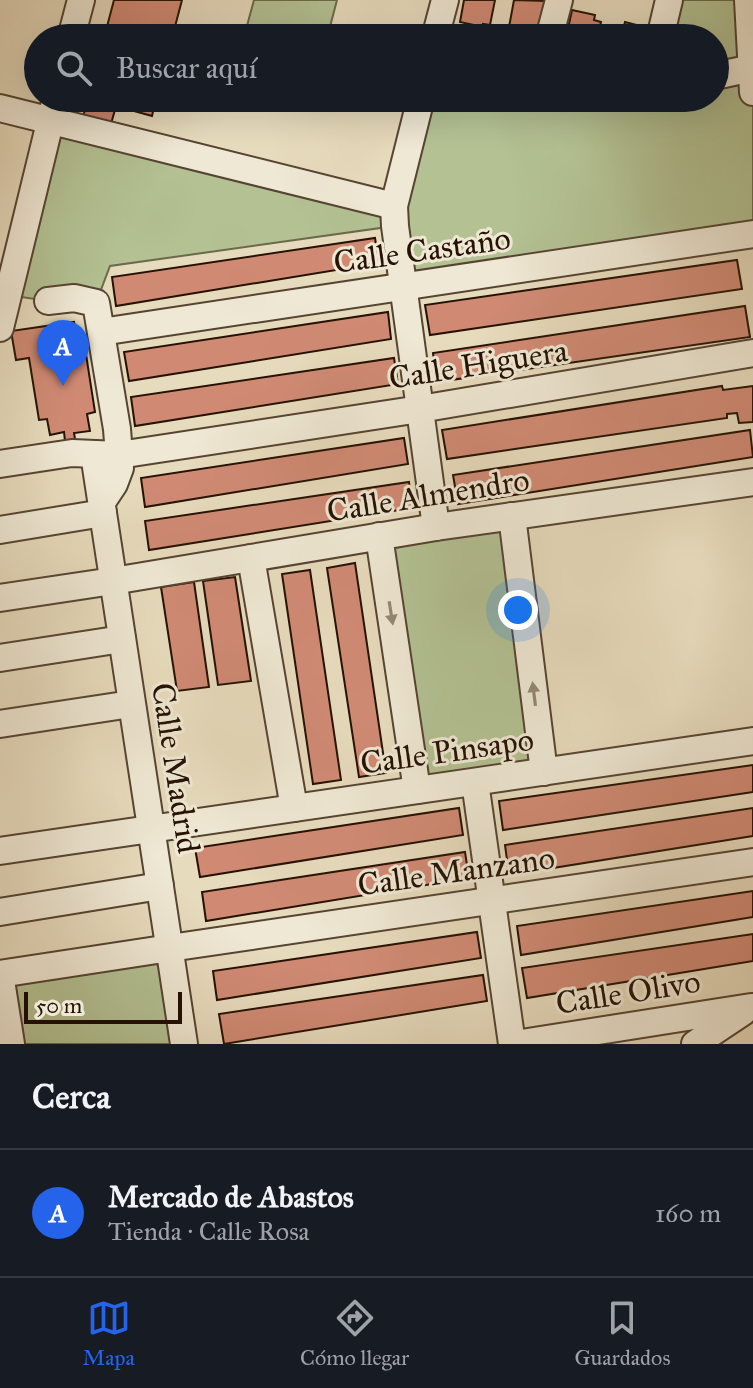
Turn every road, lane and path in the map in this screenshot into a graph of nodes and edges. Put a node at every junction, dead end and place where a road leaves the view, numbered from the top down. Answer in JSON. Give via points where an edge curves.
{"nodes":[{"id":1,"x":81,"y":0,"type":"edge"},
{"id":2,"x":445,"y":0,"type":"edge"},
{"id":3,"x":559,"y":0,"type":"edge"},
{"id":4,"x":669,"y":0,"type":"edge"},
{"id":5,"x":748,"y":0,"type":"edge"},
{"id":6,"x":75,"y":24,"type":"edge"},
{"id":7,"x":439,"y":24,"type":"edge"},
{"id":8,"x":553,"y":24,"type":"edge"},
{"id":9,"x":663,"y":24,"type":"edge"},
{"id":10,"x":729,"y":78,"type":"edge"},
{"id":11,"x":752,"y":80,"type":"edge"},
{"id":12,"x":0,"y":108,"type":"edge"},
{"id":13,"x":24,"y":108,"type":"edge"},
{"id":14,"x":53,"y":112,"type":"edge"},
{"id":15,"x":65,"y":112,"type":"edge"},
{"id":16,"x":418,"y":112,"type":"edge"},
{"id":17,"x":394,"y":206,"type":"junction"},
{"id":18,"x":753,"y":234,"type":"edge"},
{"id":19,"x":8,"y":260,"type":"edge"},
{"id":20,"x":404,"y":288,"type":"junction"},
{"id":21,"x":4,"y":294,"type":"edge"},
{"id":22,"x":48,"y":301,"type":"dead end"},
{"id":23,"x":0,"y":328,"type":"edge"},
{"id":24,"x":101,"y":332,"type":"junction"},
{"id":25,"x":753,"y":353,"type":"edge"},
{"id":26,"x":420,"y":409,"type":"junction"},
{"id":27,"x":106,"y":455,"type":"junction"},
{"id":28,"x":0,"y":464,"type":"edge"},
{"id":29,"x":753,"y":482,"type":"edge"},
{"id":30,"x":103,"y":508,"type":"junction"},
{"id":31,"x":512,"y":516,"type":"junction"},
{"id":32,"x":436,"y":527,"type":"junction"},
{"id":33,"x":0,"y":530,"type":"edge"},
{"id":34,"x":379,"y":536,"type":"junction"},
{"id":35,"x":251,"y":558,"type":"junction"},
{"id":36,"x":113,"y":581,"type":"junction"},
{"id":37,"x":0,"y":598,"type":"edge"},
{"id":38,"x":122,"y":639,"type":"junction"},
{"id":39,"x":0,"y":658,"type":"edge"},
{"id":40,"x":131,"y":704,"type":"junction"},
{"id":41,"x":0,"y":724,"type":"edge"},
{"id":42,"x":753,"y":741,"type":"edge"},
{"id":43,"x":544,"y":772,"type":"junction"},
{"id":44,"x":475,"y":782,"type":"junction"},
{"id":45,"x":417,"y":790,"type":"junction"},
{"id":46,"x":294,"y":808,"type":"junction"},
{"id":47,"x":151,"y":829,"type":"junction"},
{"id":48,"x":0,"y":851,"type":"edge"},
{"id":49,"x":753,"y":862,"type":"edge"},
{"id":50,"x":160,"y":886,"type":"junction"},
{"id":51,"x":492,"y":900,"type":"junction"},
{"id":52,"x":0,"y":912,"type":"edge"},
{"id":53,"x":170,"y":948,"type":"junction"},
{"id":54,"x":0,"y":974,"type":"edge"},
{"id":55,"x":752,"y":1006,"type":"edge"},
{"id":56,"x":11,"y":1044,"type":"edge"},
{"id":57,"x":184,"y":1044,"type":"edge"},
{"id":58,"x":514,"y":1044,"type":"edge"},
{"id":59,"x":695,"y":1044,"type":"edge"}],
"edges":[{"from":1,"to":6,"type":"street"},
{"from":2,"to":7,"type":"street"},
{"from":3,"to":8,"type":"street"},
{"from":4,"to":9,"type":"street"},
{"from":5,"to":11,"type":"street"},
{"from":10,"to":11,"type":"street"},
{"from":12,"to":13,"type":"street"},
{"from":14,"to":19,"type":"street"},
{"from":15,"to":17,"type":"street"},
{"from":16,"to":17,"type":"street"},
{"from":17,"to":20,"type":"street"},
{"from":18,"to":20,"type":"street","name":"Calle Castaño"},
{"from":19,"to":21,"type":"street"},
{"from":20,"to":24,"type":"street","name":"Calle Castaño"},
{"from":20,"to":26,"type":"street"},
{"from":21,"to":23,"type":"street"},
{"from":22,"to":24,"type":"street","via":[[74,298],[96,303]]},
{"from":24,"to":27,"type":"street"},
{"from":25,"to":26,"type":"street","name":"Calle Higuera"},
{"from":26,"to":27,"type":"street","name":"Calle Higuera"},
{"from":26,"to":32,"type":"street"},
{"from":27,"to":28,"type":"street","name":"Calle Higuera","via":[[72,453]]},
{"from":27,"to":30,"type":"street","via":[[120,468]]},
{"from":29,"to":31,"type":"street","name":"Calle Almendro"},
{"from":30,"to":33,"type":"street"},
{"from":30,"to":36,"type":"street","name":"Calle Madrid"},
{"from":31,"to":32,"type":"street","name":"Calle Almendro"},
{"from":43,"to":31,"type":"street","one_way":true},
{"from":32,"to":34,"type":"street","name":"Calle Almendro"},
{"from":34,"to":35,"type":"street","name":"Calle Almendro"},
{"from":34,"to":45,"type":"street","one_way":true},
{"from":35,"to":36,"type":"street","name":"Calle Almendro"},
{"from":35,"to":46,"type":"street"},
{"from":36,"to":37,"type":"street","name":"Calle Almendro"},
{"from":36,"to":38,"type":"street","name":"Calle Madrid"},
{"from":38,"to":39,"type":"street"},
{"from":38,"to":40,"type":"street","name":"Calle Madrid"},
{"from":40,"to":41,"type":"street"},
{"from":40,"to":47,"type":"street","name":"Calle Madrid"},
{"from":42,"to":43,"type":"street","name":"Calle Pinsapo"},
{"from":43,"to":44,"type":"street","name":"Calle Pinsapo"},
{"from":44,"to":45,"type":"street","name":"Calle Pinsapo"},
{"from":44,"to":51,"type":"street"},
{"from":45,"to":46,"type":"street","name":"Calle Pinsapo"},
{"from":46,"to":47,"type":"street","name":"Calle Pinsapo"},
{"from":47,"to":48,"type":"street","name":"Calle Pinsapo"},
{"from":47,"to":50,"type":"street","name":"Calle Madrid"},
{"from":49,"to":51,"type":"street","name":"Calle Manzano"},
{"from":50,"to":52,"type":"street"},
{"from":50,"to":53,"type":"street","name":"Calle Madrid"},
{"from":51,"to":53,"type":"street","name":"Calle Manzano"},
{"from":51,"to":58,"type":"street"},
{"from":53,"to":54,"type":"street","name":"Calle Manzano"},
{"from":53,"to":57,"type":"street","name":"Calle Madrid"},
{"from":54,"to":56,"type":"street"},
{"from":55,"to":58,"type":"street","name":"Calle Olivo"},
{"from":55,"to":59,"type":"street"}]}
